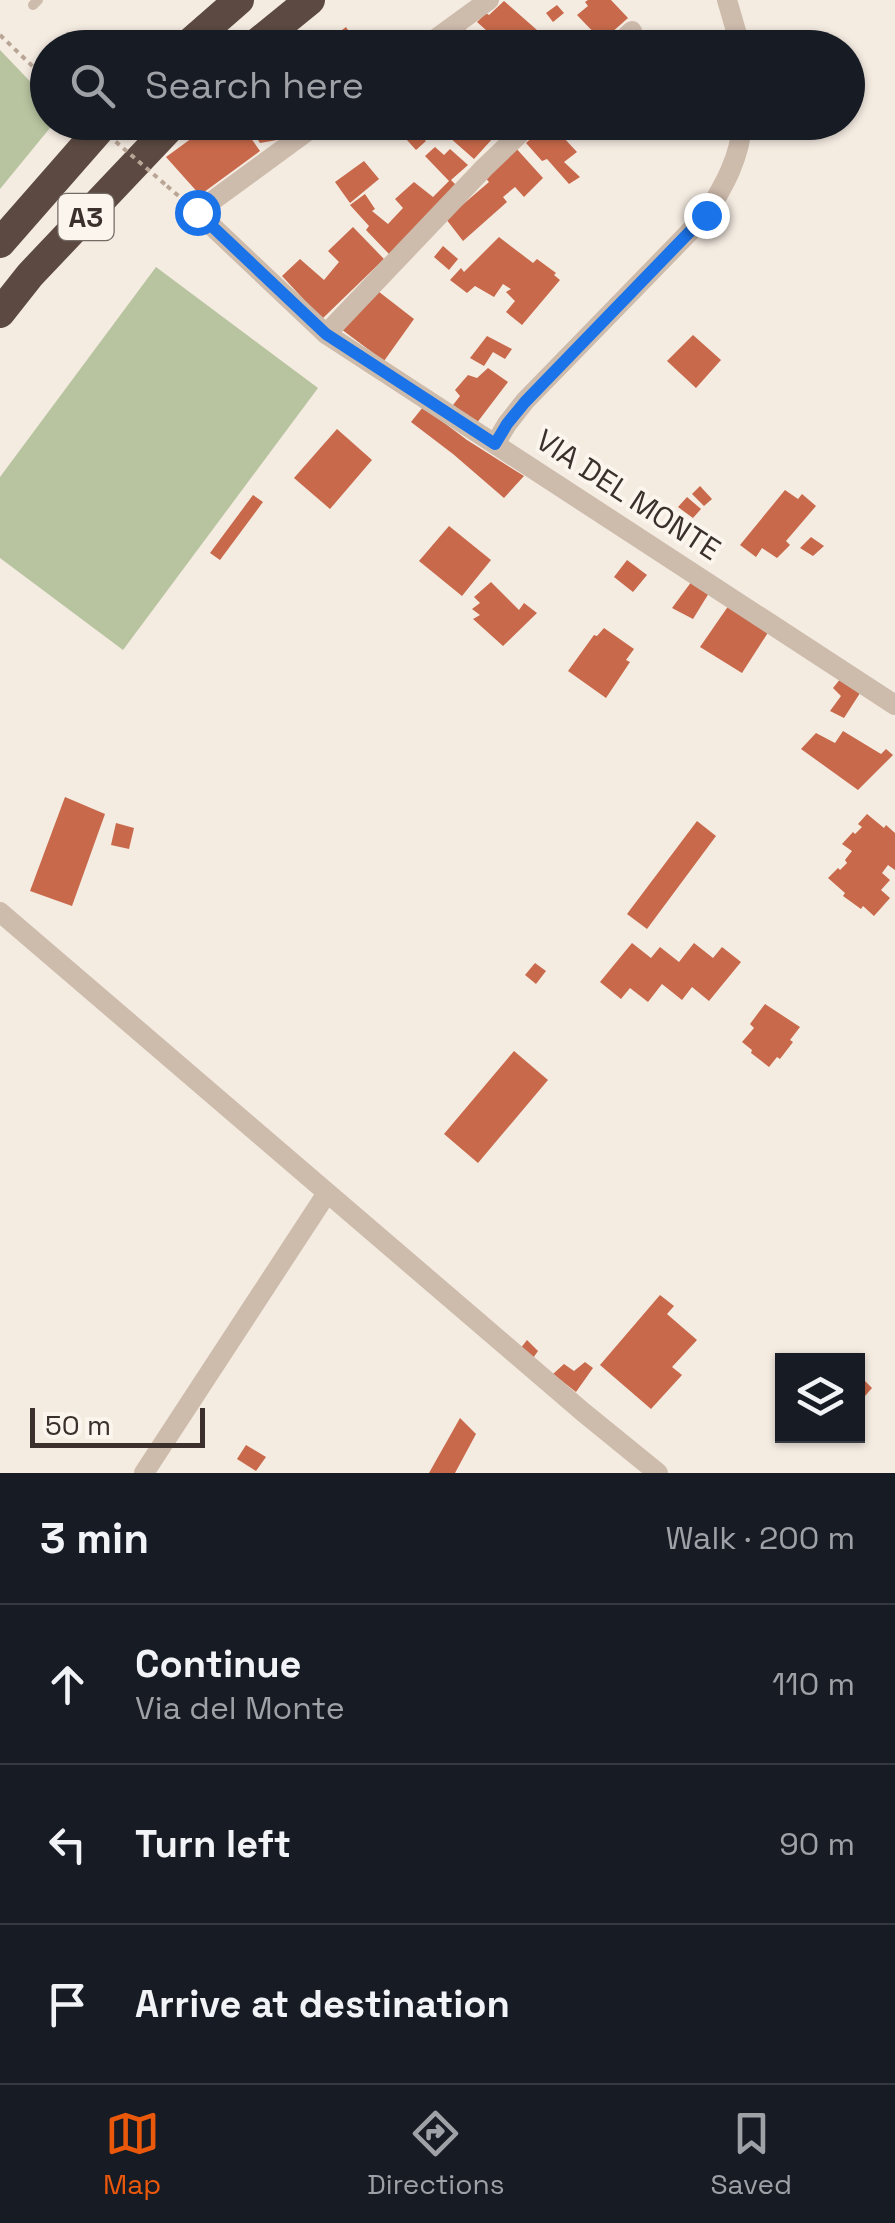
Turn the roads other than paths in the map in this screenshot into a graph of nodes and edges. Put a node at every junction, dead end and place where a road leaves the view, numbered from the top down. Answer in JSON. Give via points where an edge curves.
{"nodes":[{"id":1,"x":239,"y":0,"type":"edge"},
{"id":2,"x":310,"y":0,"type":"edge"},
{"id":3,"x":489,"y":0,"type":"edge"},
{"id":4,"x":727,"y":0,"type":"edge"},
{"id":5,"x":205,"y":30,"type":"edge"},
{"id":6,"x":273,"y":30,"type":"edge"},
{"id":7,"x":448,"y":30,"type":"edge"},
{"id":8,"x":735,"y":30,"type":"edge"},
{"id":9,"x":90,"y":140,"type":"edge"},
{"id":10,"x":158,"y":140,"type":"edge"},
{"id":11,"x":295,"y":140,"type":"edge"},
{"id":12,"x":513,"y":140,"type":"edge"},
{"id":13,"x":740,"y":140,"type":"edge"},
{"id":14,"x":0,"y":244,"type":"edge"},
{"id":15,"x":0,"y":314,"type":"edge"},
{"id":16,"x":326,"y":334,"type":"junction"},
{"id":17,"x":495,"y":444,"type":"junction"},
{"id":18,"x":895,"y":705,"type":"edge"},
{"id":19,"x":0,"y":912,"type":"edge"},
{"id":20,"x":328,"y":1193,"type":"junction"},
{"id":21,"x":144,"y":1473,"type":"edge"},
{"id":22,"x":658,"y":1473,"type":"edge"}],
"edges":[{"from":1,"to":5,"type":"highway"},
{"from":2,"to":6,"type":"highway"},
{"from":3,"to":7,"type":"street"},
{"from":4,"to":8,"type":"street"},
{"from":9,"to":14,"type":"highway","number":"A3"},
{"from":10,"to":15,"type":"highway","number":"A3"},
{"from":11,"to":16,"type":"street","name":"VIA DEL MONTE","via":[[197,212]]},
{"from":12,"to":16,"type":"street"},
{"from":13,"to":17,"type":"street","via":[[706,215],[525,402]]},
{"from":16,"to":17,"type":"street","name":"VIA DEL MONTE"},
{"from":17,"to":18,"type":"street","name":"VIA DEL MONTE"},
{"from":19,"to":20,"type":"street"},
{"from":20,"to":21,"type":"street"},
{"from":20,"to":22,"type":"street"}]}
